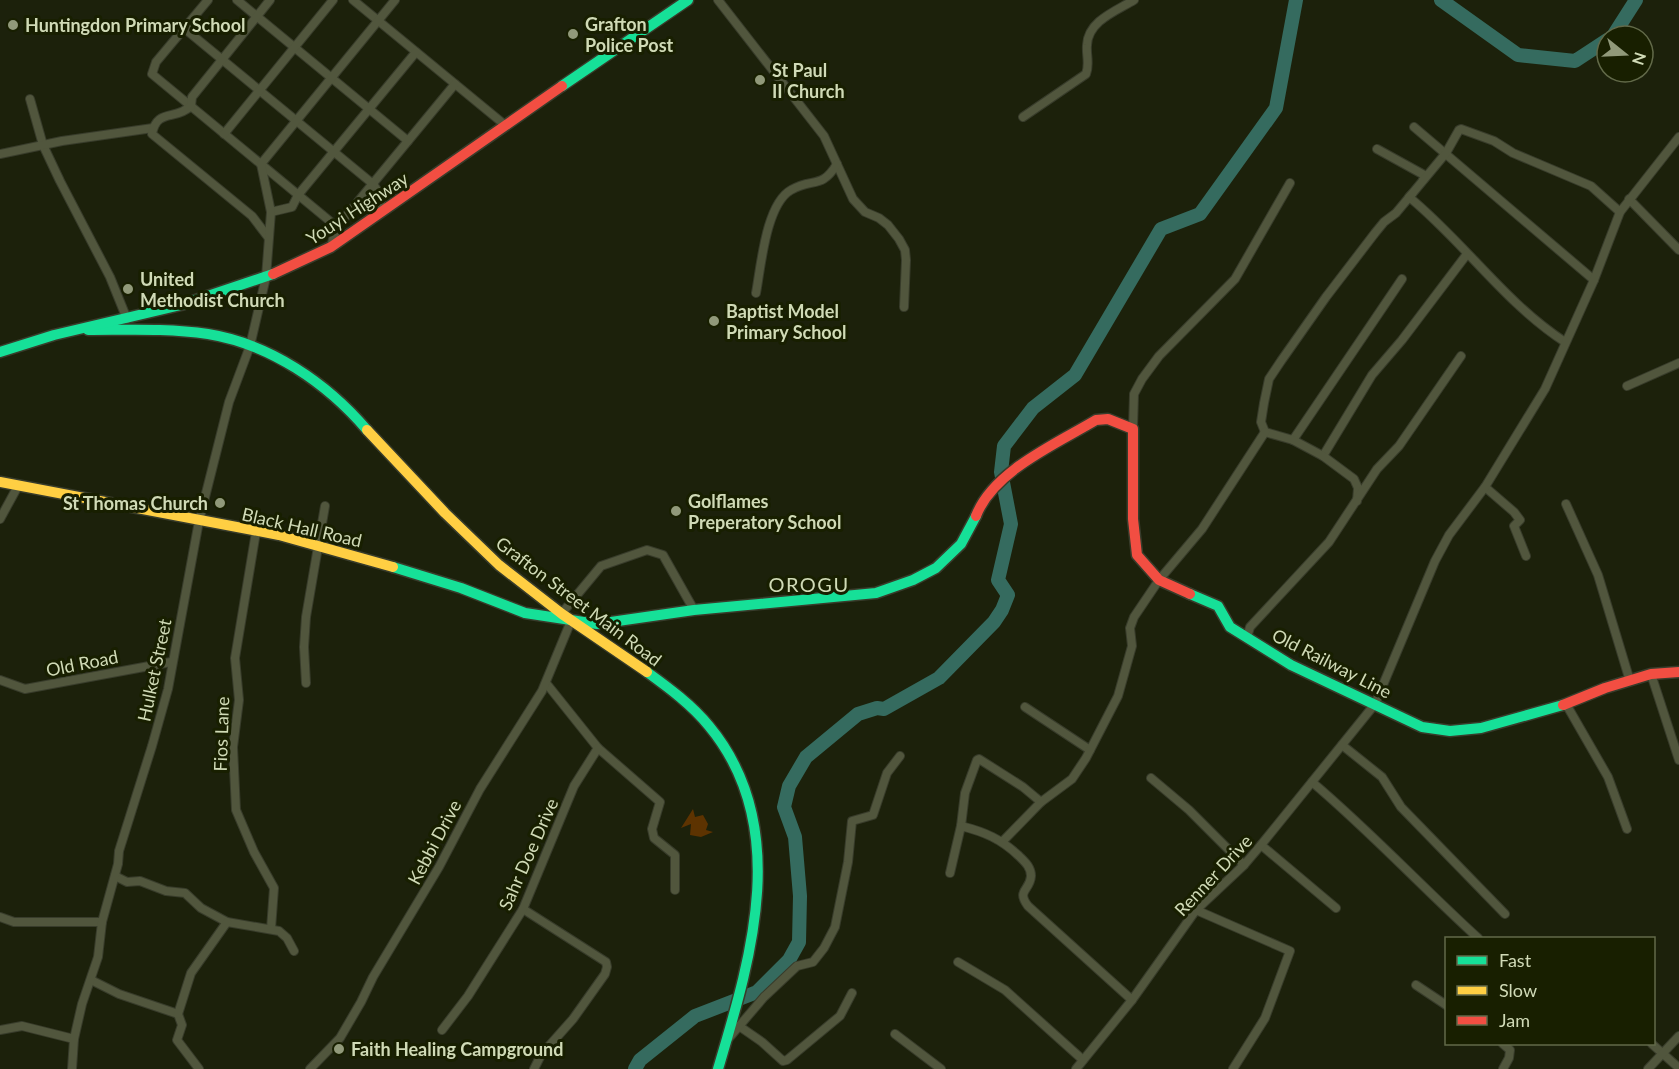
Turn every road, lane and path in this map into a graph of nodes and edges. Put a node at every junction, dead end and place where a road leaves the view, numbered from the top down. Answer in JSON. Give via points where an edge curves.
{"nodes":[{"id":1,"x":208,"y":0,"type":"edge"},
{"id":2,"x":237,"y":0,"type":"edge"},
{"id":3,"x":270,"y":0,"type":"edge"},
{"id":4,"x":333,"y":0,"type":"edge"},
{"id":5,"x":353,"y":0,"type":"edge"},
{"id":6,"x":395,"y":0,"type":"edge"},
{"id":7,"x":688,"y":0,"type":"edge"},
{"id":8,"x":718,"y":0,"type":"edge"},
{"id":9,"x":1134,"y":0,"type":"edge"},
{"id":10,"x":257,"y":16,"type":"junction"},
{"id":11,"x":378,"y":20,"type":"junction"},
{"id":12,"x":185,"y":29,"type":"junction"},
{"id":13,"x":295,"y":47,"type":"junction"},
{"id":14,"x":416,"y":52,"type":"junction"},
{"id":15,"x":222,"y":59,"type":"junction"},
{"id":16,"x":331,"y":77,"type":"junction"},
{"id":17,"x":455,"y":84,"type":"junction"},
{"id":18,"x":259,"y":90,"type":"junction"},
{"id":19,"x":30,"y":99,"type":"dead end"},
{"id":20,"x":190,"y":106,"type":"junction"},
{"id":21,"x":369,"y":109,"type":"junction"},
{"id":22,"x":1023,"y":117,"type":"dead end"},
{"id":23,"x":296,"y":120,"type":"junction"},
{"id":24,"x":505,"y":125,"type":"junction"},
{"id":25,"x":1414,"y":127,"type":"dead end"},
{"id":26,"x":153,"y":128,"type":"junction"},
{"id":27,"x":224,"y":134,"type":"junction"},
{"id":28,"x":1679,"y":137,"type":"edge"},
{"id":29,"x":408,"y":141,"type":"junction"},
{"id":30,"x":43,"y":145,"type":"junction"},
{"id":31,"x":1377,"y":149,"type":"dead end"},
{"id":32,"x":334,"y":152,"type":"junction"},
{"id":33,"x":1446,"y":153,"type":"junction"},
{"id":34,"x":0,"y":154,"type":"edge"},
{"id":35,"x":261,"y":164,"type":"junction"},
{"id":36,"x":837,"y":164,"type":"junction"},
{"id":37,"x":1426,"y":176,"type":"junction"},
{"id":38,"x":1290,"y":183,"type":"dead end"},
{"id":39,"x":373,"y":184,"type":"junction"},
{"id":40,"x":298,"y":195,"type":"junction"},
{"id":41,"x":1409,"y":197,"type":"junction"},
{"id":42,"x":1629,"y":200,"type":"junction"},
{"id":43,"x":383,"y":211,"type":"junction"},
{"id":44,"x":271,"y":212,"type":"junction"},
{"id":45,"x":1620,"y":212,"type":"junction"},
{"id":46,"x":337,"y":227,"type":"junction"},
{"id":47,"x":268,"y":237,"type":"junction"},
{"id":48,"x":331,"y":247,"type":"junction"},
{"id":49,"x":1679,"y":250,"type":"edge"},
{"id":50,"x":1467,"y":254,"type":"junction"},
{"id":51,"x":266,"y":277,"type":"junction"},
{"id":52,"x":1402,"y":279,"type":"dead end"},
{"id":53,"x":1594,"y":280,"type":"junction"},
{"id":54,"x":756,"y":293,"type":"dead end"},
{"id":55,"x":904,"y":307,"type":"dead end"},
{"id":56,"x":127,"y":318,"type":"junction"},
{"id":57,"x":82,"y":330,"type":"junction"},
{"id":58,"x":1565,"y":342,"type":"junction"},
{"id":59,"x":250,"y":345,"type":"junction"},
{"id":60,"x":0,"y":352,"type":"edge"},
{"id":61,"x":1461,"y":356,"type":"dead end"},
{"id":62,"x":1679,"y":363,"type":"edge"},
{"id":63,"x":1627,"y":386,"type":"dead end"},
{"id":64,"x":1133,"y":429,"type":"junction"},
{"id":65,"x":1265,"y":432,"type":"junction"},
{"id":66,"x":1293,"y":440,"type":"junction"},
{"id":67,"x":1323,"y":456,"type":"junction"},
{"id":68,"x":0,"y":482,"type":"edge"},
{"id":69,"x":18,"y":486,"type":"junction"},
{"id":70,"x":1485,"y":487,"type":"junction"},
{"id":71,"x":1357,"y":501,"type":"junction"},
{"id":72,"x":1566,"y":504,"type":"dead end"},
{"id":73,"x":325,"y":506,"type":"dead end"},
{"id":74,"x":0,"y":519,"type":"edge"},
{"id":75,"x":199,"y":521,"type":"junction"},
{"id":76,"x":256,"y":532,"type":"junction"},
{"id":77,"x":318,"y":545,"type":"junction"},
{"id":78,"x":1526,"y":556,"type":"dead end"},
{"id":79,"x":1159,"y":580,"type":"junction"},
{"id":80,"x":694,"y":610,"type":"junction"},
{"id":81,"x":562,"y":613,"type":"junction"},
{"id":82,"x":572,"y":621,"type":"junction"},
{"id":83,"x":1247,"y":637,"type":"junction"},
{"id":84,"x":171,"y":662,"type":"junction"},
{"id":85,"x":1679,"y":672,"type":"edge"},
{"id":86,"x":1651,"y":674,"type":"junction"},
{"id":87,"x":0,"y":680,"type":"edge"},
{"id":88,"x":1630,"y":681,"type":"junction"},
{"id":89,"x":306,"y":683,"type":"dead end"},
{"id":90,"x":546,"y":683,"type":"junction"},
{"id":91,"x":1375,"y":704,"type":"junction"},
{"id":92,"x":1566,"y":704,"type":"junction"},
{"id":93,"x":1024,"y":707,"type":"dead end"},
{"id":94,"x":1342,"y":745,"type":"junction"},
{"id":95,"x":598,"y":748,"type":"junction"},
{"id":96,"x":1090,"y":750,"type":"junction"},
{"id":97,"x":900,"y":756,"type":"dead end"},
{"id":98,"x":1679,"y":760,"type":"edge"},
{"id":99,"x":1151,"y":778,"type":"dead end"},
{"id":100,"x":1312,"y":782,"type":"junction"},
{"id":101,"x":1041,"y":802,"type":"junction"},
{"id":102,"x":961,"y":826,"type":"junction"},
{"id":103,"x":1627,"y":829,"type":"dead end"},
{"id":104,"x":1004,"y":841,"type":"junction"},
{"id":105,"x":1261,"y":845,"type":"junction"},
{"id":106,"x":1244,"y":865,"type":"junction"},
{"id":107,"x":950,"y":873,"type":"dead end"},
{"id":108,"x":115,"y":876,"type":"junction"},
{"id":109,"x":675,"y":890,"type":"dead end"},
{"id":110,"x":523,"y":909,"type":"junction"},
{"id":111,"x":1336,"y":909,"type":"dead end"},
{"id":112,"x":1196,"y":910,"type":"junction"},
{"id":113,"x":1504,"y":914,"type":"dead end"},
{"id":114,"x":0,"y":917,"type":"edge"},
{"id":115,"x":102,"y":922,"type":"junction"},
{"id":116,"x":227,"y":922,"type":"junction"},
{"id":117,"x":271,"y":929,"type":"junction"},
{"id":118,"x":1476,"y":937,"type":"edge"},
{"id":119,"x":294,"y":951,"type":"dead end"},
{"id":120,"x":958,"y":962,"type":"dead end"},
{"id":121,"x":91,"y":980,"type":"junction"},
{"id":122,"x":1416,"y":985,"type":"dead end"},
{"id":123,"x":852,"y":993,"type":"dead end"},
{"id":124,"x":1132,"y":999,"type":"junction"},
{"id":125,"x":1445,"y":1004,"type":"edge"},
{"id":126,"x":178,"y":1014,"type":"junction"},
{"id":127,"x":735,"y":1025,"type":"junction"},
{"id":128,"x":0,"y":1030,"type":"edge"},
{"id":129,"x":442,"y":1030,"type":"dead end"},
{"id":130,"x":895,"y":1034,"type":"dead end"},
{"id":131,"x":1679,"y":1036,"type":"edge"},
{"id":132,"x":74,"y":1039,"type":"junction"},
{"id":133,"x":1504,"y":1045,"type":"edge"},
{"id":134,"x":1653,"y":1045,"type":"edge"},
{"id":135,"x":1663,"y":1054,"type":"junction"},
{"id":136,"x":1083,"y":1060,"type":"junction"},
{"id":137,"x":1679,"y":1068,"type":"edge"},
{"id":138,"x":72,"y":1069,"type":"edge"},
{"id":139,"x":199,"y":1069,"type":"edge"},
{"id":140,"x":310,"y":1069,"type":"edge"},
{"id":141,"x":534,"y":1069,"type":"edge"},
{"id":142,"x":718,"y":1069,"type":"edge"},
{"id":143,"x":941,"y":1069,"type":"edge"},
{"id":144,"x":1076,"y":1069,"type":"edge"},
{"id":145,"x":1233,"y":1069,"type":"edge"},
{"id":146,"x":1503,"y":1069,"type":"edge"},
{"id":147,"x":1648,"y":1069,"type":"edge"}],
"edges":[{"from":1,"to":12,"type":"street"},
{"from":2,"to":10,"type":"street"},
{"from":3,"to":10,"type":"street"},
{"from":4,"to":13,"type":"street"},
{"from":5,"to":11,"type":"street"},
{"from":6,"to":11,"type":"street"},
{"from":7,"to":24,"type":"street","name":"Youyi Highway"},
{"from":8,"to":36,"type":"street","via":[[824,136]]},
{"from":9,"to":22,"type":"street","via":[[1090,30],[1086,74]]},
{"from":10,"to":13,"type":"street"},
{"from":10,"to":15,"type":"street"},
{"from":11,"to":14,"type":"street"},
{"from":11,"to":16,"type":"street"},
{"from":12,"to":15,"type":"street"},
{"from":12,"to":20,"type":"street","via":[[156,62],[152,74]]},
{"from":13,"to":16,"type":"street"},
{"from":13,"to":18,"type":"street"},
{"from":14,"to":17,"type":"street"},
{"from":14,"to":21,"type":"street"},
{"from":15,"to":18,"type":"street"},
{"from":15,"to":20,"type":"street","via":[[192,97]]},
{"from":16,"to":21,"type":"street"},
{"from":16,"to":23,"type":"street"},
{"from":17,"to":24,"type":"street"},
{"from":17,"to":29,"type":"street"},
{"from":18,"to":23,"type":"street"},
{"from":18,"to":27,"type":"street"},
{"from":19,"to":30,"type":"street"},
{"from":20,"to":26,"type":"street","via":[[157,119]]},
{"from":20,"to":27,"type":"street"},
{"from":21,"to":29,"type":"street"},
{"from":21,"to":32,"type":"street"},
{"from":23,"to":32,"type":"street"},
{"from":23,"to":35,"type":"street"},
{"from":24,"to":43,"type":"street","name":"Youyi Highway"},
{"from":25,"to":33,"type":"street"},
{"from":26,"to":30,"type":"street"},
{"from":26,"to":47,"type":"street","via":[[152,134],[158,140],[252,216]]},
{"from":27,"to":35,"type":"street"},
{"from":28,"to":42,"type":"street","name":"Renner Drive"},
{"from":29,"to":39,"type":"street"},
{"from":30,"to":34,"type":"street"},
{"from":30,"to":56,"type":"street"},
{"from":31,"to":37,"type":"street"},
{"from":32,"to":39,"type":"street"},
{"from":32,"to":40,"type":"street"},
{"from":33,"to":37,"type":"street"},
{"from":33,"to":45,"type":"street","via":[[1461,129],[1591,186]]},
{"from":33,"to":53,"type":"street"},
{"from":35,"to":40,"type":"street"},
{"from":35,"to":44,"type":"street","name":"Hulket Street"},
{"from":36,"to":54,"type":"street","via":[[825,180],[795,187],[782,195],[776,205]]},
{"from":36,"to":55,"type":"street","via":[[853,199],[865,212],[888,225],[905,250]]},
{"from":37,"to":41,"type":"street"},
{"from":38,"to":64,"type":"street","via":[[1235,279],[1159,356],[1142,379],[1134,394]]},
{"from":39,"to":43,"type":"street"},
{"from":39,"to":46,"type":"street"},
{"from":40,"to":44,"type":"street","via":[[292,207]]},
{"from":40,"to":46,"type":"street"},
{"from":41,"to":50,"type":"street"},
{"from":41,"to":65,"type":"street","via":[[1375,232],[1269,379],[1261,422]]},
{"from":42,"to":45,"type":"street","name":"Renner Drive"},
{"from":42,"to":49,"type":"street"},
{"from":43,"to":48,"type":"street","name":"Youyi Highway"},
{"from":44,"to":47,"type":"street","name":"Hulket Street"},
{"from":45,"to":53,"type":"street","name":"Renner Drive"},
{"from":46,"to":48,"type":"street"},
{"from":47,"to":51,"type":"street","name":"Hulket Street"},
{"from":48,"to":51,"type":"street","name":"Youyi Highway"},
{"from":50,"to":58,"type":"street","via":[[1529,316]]},
{"from":50,"to":67,"type":"street","via":[[1372,375]]},
{"from":51,"to":56,"type":"street","name":"Youyi Highway","via":[[182,305]]},
{"from":51,"to":59,"type":"street","name":"Hulket Street"},
{"from":52,"to":66,"type":"street"},
{"from":53,"to":58,"type":"street","name":"Renner Drive"},
{"from":56,"to":57,"type":"street","name":"Youyi Highway"},
{"from":57,"to":59,"type":"street","name":"Grafton Street Main Road","via":[[193,331]]},
{"from":57,"to":60,"type":"street","name":"Youyi Highway"},
{"from":58,"to":70,"type":"street","name":"Renner Drive","via":[[1545,388]]},
{"from":59,"to":75,"type":"street","name":"Hulket Street","via":[[229,402]]},
{"from":59,"to":81,"type":"street","name":"Grafton Street Main Road","via":[[285,363],[336,398],[489,556]]},
{"from":61,"to":71,"type":"street"},
{"from":62,"to":63,"type":"street"},
{"from":64,"to":79,"type":"street","name":"Old Railway Line","via":[[1137,555]]},
{"from":64,"to":80,"type":"street","name":"Black Hall Road","via":[[1108,419],[1096,420],[1020,465],[982,501],[961,544],[936,568],[913,580],[876,593]]},
{"from":65,"to":66,"type":"street"},
{"from":65,"to":79,"type":"street","via":[[1202,529]]},
{"from":66,"to":67,"type":"street"},
{"from":67,"to":71,"type":"street","via":[[1354,479]]},
{"from":68,"to":69,"type":"street","name":"Black Hall Road"},
{"from":69,"to":74,"type":"street"},
{"from":69,"to":75,"type":"street","name":"Black Hall Road"},
{"from":70,"to":78,"type":"street","via":[[1520,519],[1514,526]]},
{"from":70,"to":91,"type":"street","name":"Renner Drive","via":[[1435,561]]},
{"from":71,"to":83,"type":"street","via":[[1329,542],[1250,627]]},
{"from":72,"to":88,"type":"street","via":[[1598,575]]},
{"from":73,"to":77,"type":"street"},
{"from":75,"to":76,"type":"street","name":"Black Hall Road"},
{"from":75,"to":84,"type":"street","name":"Hulket Street"},
{"from":76,"to":77,"type":"street","name":"Black Hall Road"},
{"from":76,"to":117,"type":"street","name":"Fios Lane","via":[[235,658],[239,700],[234,757],[236,810],[274,888]]},
{"from":77,"to":82,"type":"street","name":"Black Hall Road","via":[[461,588],[525,613]]},
{"from":77,"to":89,"type":"street","via":[[306,617]]},
{"from":79,"to":83,"type":"street","name":"Old Railway Line","via":[[1218,606],[1230,627]]},
{"from":79,"to":96,"type":"street","via":[[1134,617],[1130,628],[1132,646],[1118,696]]},
{"from":80,"to":81,"type":"street","via":[[663,555],[647,550],[601,566]]},
{"from":80,"to":82,"type":"street","name":"Black Hall Road","via":[[597,624]]},
{"from":81,"to":82,"type":"street","name":"Grafton Street Main Road"},
{"from":82,"to":90,"type":"street","name":"Kebbi Drive"},
{"from":82,"to":127,"type":"street","name":"Grafton Street Main Road","via":[[636,664],[705,722],[743,784],[758,854],[758,898]]},
{"from":83,"to":91,"type":"street","name":"Old Railway Line","via":[[1291,665]]},
{"from":84,"to":87,"type":"street","name":"Old Road","via":[[25,689]]},
{"from":84,"to":108,"type":"street","name":"Hulket Street","via":[[168,689],[125,828]]},
{"from":85,"to":86,"type":"street","name":"Old Railway Line"},
{"from":86,"to":88,"type":"street","name":"Old Railway Line"},
{"from":86,"to":98,"type":"street"},
{"from":88,"to":92,"type":"street","name":"Old Railway Line"},
{"from":90,"to":95,"type":"street"},
{"from":90,"to":140,"type":"street","name":"Kebbi Drive","via":[[480,789],[340,1038]]},
{"from":91,"to":92,"type":"street","name":"Old Railway Line","via":[[1422,727],[1450,731],[1481,728]]},
{"from":91,"to":94,"type":"street","name":"Renner Drive"},
{"from":92,"to":103,"type":"street","via":[[1608,777]]},
{"from":93,"to":96,"type":"street"},
{"from":94,"to":100,"type":"street","name":"Renner Drive"},
{"from":94,"to":113,"type":"street","via":[[1382,777],[1401,807]]},
{"from":95,"to":109,"type":"street","via":[[660,802],[652,828],[654,838],[675,855]]},
{"from":95,"to":110,"type":"street","name":"Sahr Doe Drive","via":[[574,786]]},
{"from":96,"to":101,"type":"street","via":[[1072,779]]},
{"from":97,"to":127,"type":"street","via":[[887,773],[873,815],[852,821],[835,927],[824,948],[813,962],[797,966]]},
{"from":99,"to":106,"type":"street"},
{"from":100,"to":105,"type":"street","name":"Renner Drive"},
{"from":100,"to":118,"type":"street","via":[[1355,818]]},
{"from":101,"to":102,"type":"street","via":[[979,759],[967,786]]},
{"from":101,"to":104,"type":"street"},
{"from":102,"to":104,"type":"street"},
{"from":102,"to":107,"type":"street"},
{"from":104,"to":124,"type":"street","via":[[1030,871],[1031,878],[1023,893],[1028,906]]},
{"from":105,"to":106,"type":"street","name":"Renner Drive"},
{"from":105,"to":111,"type":"street"},
{"from":106,"to":112,"type":"street","name":"Renner Drive"},
{"from":108,"to":115,"type":"street","name":"Hulket Street"},
{"from":108,"to":116,"type":"street","via":[[185,893],[201,908]]},
{"from":110,"to":129,"type":"street","name":"Sahr Doe Drive"},
{"from":110,"to":141,"type":"street","via":[[606,962],[607,967]]},
{"from":112,"to":124,"type":"street","name":"Renner Drive"},
{"from":112,"to":145,"type":"street","via":[[1290,951],[1266,1018]]},
{"from":114,"to":115,"type":"street","via":[[14,922]]},
{"from":115,"to":121,"type":"street","name":"Hulket Street"},
{"from":116,"to":117,"type":"street"},
{"from":116,"to":126,"type":"street","via":[[191,973]]},
{"from":117,"to":119,"type":"street","via":[[279,930]]},
{"from":120,"to":136,"type":"street","via":[[1005,990]]},
{"from":121,"to":126,"type":"street"},
{"from":121,"to":132,"type":"street","name":"Hulket Street"},
{"from":122,"to":125,"type":"street"},
{"from":123,"to":127,"type":"street","via":[[840,1016],[788,1060],[783,1061]]},
{"from":124,"to":136,"type":"street","name":"Renner Drive"},
{"from":126,"to":139,"type":"street","via":[[182,1025],[177,1040]]},
{"from":127,"to":142,"type":"street","name":"Grafton Street Main Road"},
{"from":128,"to":132,"type":"street","via":[[22,1026]]},
{"from":130,"to":143,"type":"street"},
{"from":131,"to":135,"type":"street"},
{"from":132,"to":138,"type":"street","name":"Hulket Street"},
{"from":133,"to":146,"type":"street","via":[[1510,1050]]},
{"from":134,"to":135,"type":"street"},
{"from":135,"to":137,"type":"street"},
{"from":135,"to":147,"type":"street"},
{"from":136,"to":144,"type":"street","name":"Renner Drive"}]}
